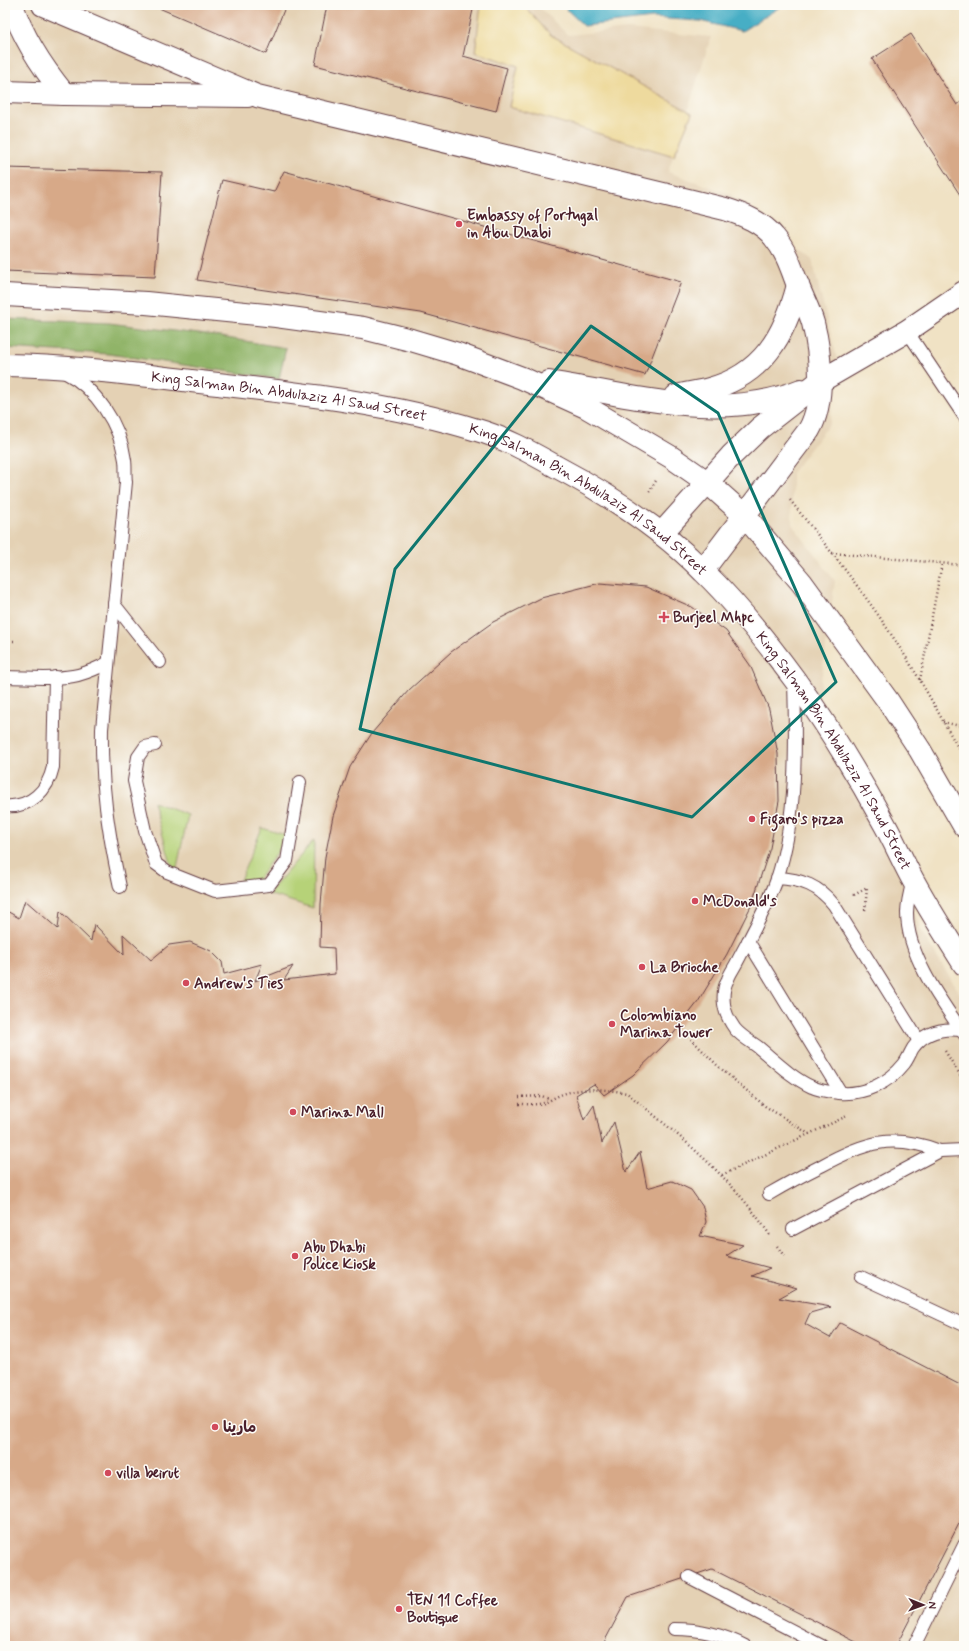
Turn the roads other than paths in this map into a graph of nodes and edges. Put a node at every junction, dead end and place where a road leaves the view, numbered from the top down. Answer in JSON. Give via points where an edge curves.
{"nodes":[{"id":1,"x":12,"y":5,"type":"edge"},
{"id":2,"x":43,"y":5,"type":"edge"},
{"id":3,"x":5,"y":92,"type":"edge"},
{"id":4,"x":64,"y":94,"type":"junction"},
{"id":5,"x":257,"y":96,"type":"junction"},
{"id":6,"x":798,"y":285,"type":"junction"},
{"id":7,"x":964,"y":292,"type":"edge"},
{"id":8,"x":5,"y":295,"type":"edge"},
{"id":9,"x":907,"y":331,"type":"junction"},
{"id":10,"x":5,"y":365,"type":"edge"},
{"id":11,"x":52,"y":366,"type":"junction"},
{"id":12,"x":522,"y":378,"type":"junction"},
{"id":13,"x":820,"y":382,"type":"junction"},
{"id":14,"x":656,"y":400,"type":"junction"},
{"id":15,"x":964,"y":416,"type":"edge"},
{"id":16,"x":707,"y":482,"type":"junction"},
{"id":17,"x":744,"y":515,"type":"junction"},
{"id":18,"x":661,"y":534,"type":"junction"},
{"id":19,"x":703,"y":570,"type":"junction"},
{"id":20,"x":114,"y":604,"type":"junction"},
{"id":21,"x":160,"y":662,"type":"dead end"},
{"id":22,"x":108,"y":663,"type":"junction"},
{"id":23,"x":5,"y":677,"type":"edge"},
{"id":24,"x":55,"y":677,"type":"junction"},
{"id":25,"x":794,"y":679,"type":"junction"},
{"id":26,"x":155,"y":745,"type":"dead end"},
{"id":27,"x":300,"y":782,"type":"dead end"},
{"id":28,"x":5,"y":806,"type":"edge"},
{"id":29,"x":964,"y":826,"type":"edge"},
{"id":30,"x":777,"y":878,"type":"junction"},
{"id":31,"x":913,"y":879,"type":"junction"},
{"id":32,"x":120,"y":887,"type":"dead end"},
{"id":33,"x":748,"y":941,"type":"junction"},
{"id":34,"x":964,"y":964,"type":"edge"},
{"id":35,"x":963,"y":1032,"type":"edge"},
{"id":36,"x":919,"y":1041,"type":"junction"},
{"id":37,"x":841,"y":1093,"type":"junction"},
{"id":38,"x":964,"y":1150,"type":"edge"},
{"id":39,"x":940,"y":1151,"type":"junction"},
{"id":40,"x":769,"y":1194,"type":"dead end"},
{"id":41,"x":793,"y":1229,"type":"dead end"},
{"id":42,"x":862,"y":1277,"type":"dead end"},
{"id":43,"x":964,"y":1324,"type":"edge"},
{"id":44,"x":964,"y":1545,"type":"edge"},
{"id":45,"x":688,"y":1577,"type":"dead end"},
{"id":46,"x":674,"y":1629,"type":"dead end"},
{"id":47,"x":745,"y":1646,"type":"edge"},
{"id":48,"x":822,"y":1646,"type":"edge"},
{"id":49,"x":914,"y":1646,"type":"edge"}],
"edges":[{"from":1,"to":4,"type":"street","via":[[26,39]]},
{"from":2,"to":5,"type":"street"},
{"from":3,"to":4,"type":"street"},
{"from":4,"to":5,"type":"street"},
{"from":5,"to":6,"type":"street","via":[[743,215],[760,224],[774,237],[785,253]]},
{"from":6,"to":13,"type":"street","via":[[813,323]]},
{"from":6,"to":14,"type":"street","via":[[784,328],[761,360],[728,382],[709,389]]},
{"from":7,"to":9,"type":"street"},
{"from":8,"to":12,"type":"street","via":[[146,303],[363,328],[451,352]]},
{"from":9,"to":13,"type":"street"},
{"from":9,"to":15,"type":"lane"},
{"from":10,"to":11,"type":"street","name":"King Salman Bin Abdulaziz Al Saud Street"},
{"from":11,"to":18,"type":"street","name":"King Salman Bin Abdulaziz Al Saud Street","via":[[246,387],[358,402],[416,413],[481,431],[523,448],[616,502]]},
{"from":11,"to":20,"type":"lane","via":[[86,387],[111,418],[120,438],[126,482]]},
{"from":12,"to":14,"type":"street"},
{"from":12,"to":16,"type":"street","via":[[586,406],[671,456]]},
{"from":13,"to":14,"type":"street","via":[[771,400],[740,405],[685,404]]},
{"from":13,"to":16,"type":"street","via":[[760,428]]},
{"from":13,"to":17,"type":"street","via":[[815,420]]},
{"from":16,"to":17,"type":"street"},
{"from":16,"to":18,"type":"street"},
{"from":17,"to":19,"type":"street"},
{"from":17,"to":29,"type":"street","via":[[802,583],[888,701]]},
{"from":18,"to":19,"type":"street","name":"King Salman Bin Abdulaziz Al Saud Street"},
{"from":19,"to":25,"type":"street","name":"King Salman Bin Abdulaziz Al Saud Street","via":[[741,611]]},
{"from":20,"to":21,"type":"lane"},
{"from":20,"to":22,"type":"lane"},
{"from":22,"to":24,"type":"lane","via":[[73,676]]},
{"from":22,"to":32,"type":"lane","via":[[102,729],[102,764],[110,843]]},
{"from":23,"to":24,"type":"lane"},
{"from":24,"to":28,"type":"lane","via":[[53,767],[50,777],[46,787],[30,801]]},
{"from":25,"to":30,"type":"lane","via":[[792,797],[787,835]]},
{"from":25,"to":31,"type":"street","name":"King Salman Bin Abdulaziz Al Saud Street","via":[[858,777]]},
{"from":26,"to":27,"type":"lane","via":[[145,747],[138,757],[134,781],[145,831],[156,864],[167,872],[215,891],[269,885],[287,861]]},
{"from":30,"to":33,"type":"lane"},
{"from":30,"to":36,"type":"lane","via":[[803,881],[826,895]]},
{"from":31,"to":34,"type":"street","name":"King Salman Bin Abdulaziz Al Saud Street"},
{"from":31,"to":35,"type":"lane","via":[[908,896],[907,914],[909,934],[915,953],[920,966]]},
{"from":33,"to":37,"type":"lane"},
{"from":33,"to":37,"type":"lane","via":[[727,979],[724,1004],[728,1018],[736,1030],[800,1081],[813,1088]]},
{"from":35,"to":36,"type":"lane","via":[[938,1030]]},
{"from":36,"to":37,"type":"lane","via":[[905,1063],[885,1082],[858,1092]]},
{"from":38,"to":39,"type":"lane"},
{"from":39,"to":40,"type":"lane","via":[[903,1142],[865,1145]]},
{"from":39,"to":41,"type":"lane"},
{"from":42,"to":43,"type":"lane"},
{"from":44,"to":49,"type":"lane"},
{"from":45,"to":48,"type":"lane"},
{"from":46,"to":47,"type":"lane","via":[[708,1631]]}]}
